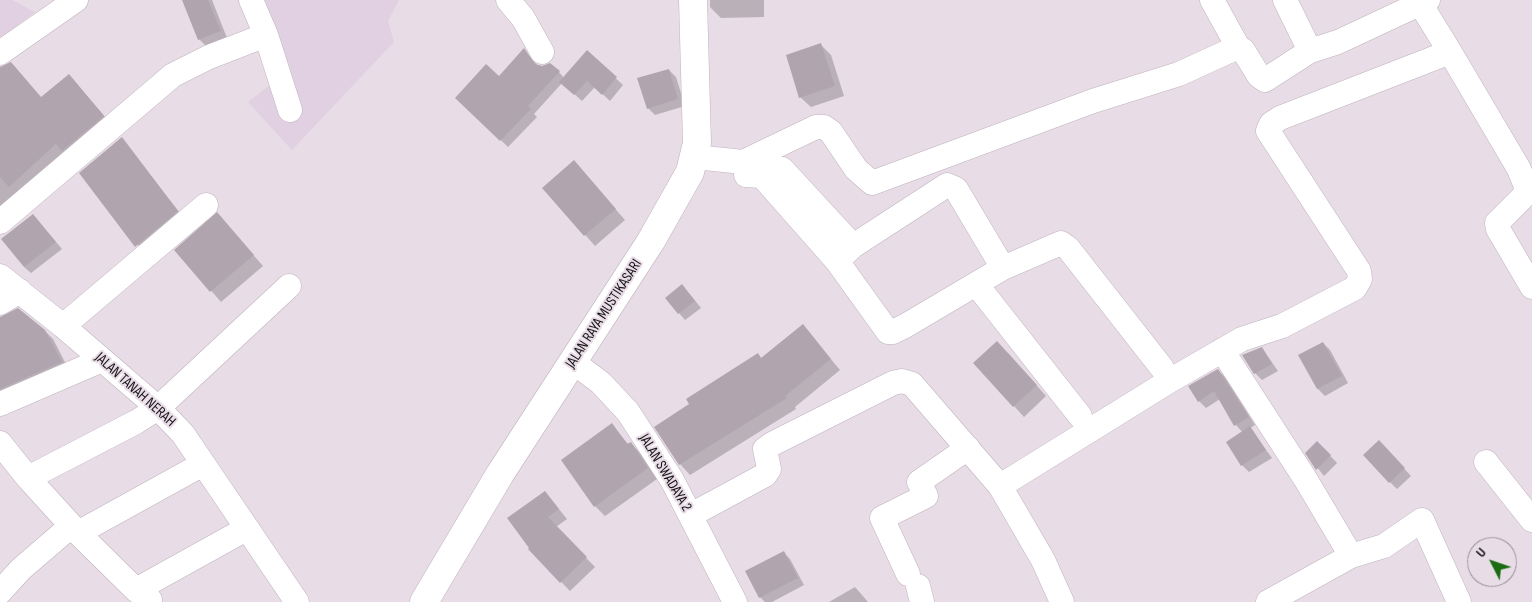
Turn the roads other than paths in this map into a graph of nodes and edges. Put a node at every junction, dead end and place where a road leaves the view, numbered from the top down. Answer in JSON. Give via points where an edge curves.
{"nodes":[{"id":1,"x":76,"y":0,"type":"edge"},
{"id":2,"x":251,"y":0,"type":"edge"},
{"id":3,"x":508,"y":0,"type":"edge"},
{"id":4,"x":693,"y":0,"type":"edge"},
{"id":5,"x":1212,"y":0,"type":"edge"},
{"id":6,"x":1286,"y":0,"type":"edge"},
{"id":7,"x":1422,"y":1,"type":"edge"},
{"id":8,"x":266,"y":35,"type":"junction"},
{"id":9,"x":1238,"y":47,"type":"junction"},
{"id":10,"x":1310,"y":51,"type":"junction"},
{"id":11,"x":542,"y":52,"type":"dead end"},
{"id":12,"x":1450,"y":52,"type":"junction"},
{"id":13,"x":0,"y":53,"type":"edge"},
{"id":14,"x":290,"y":110,"type":"dead end"},
{"id":15,"x":693,"y":164,"type":"junction"},
{"id":16,"x":1527,"y":174,"type":"edge"},
{"id":17,"x":206,"y":204,"type":"dead end"},
{"id":18,"x":0,"y":222,"type":"edge"},
{"id":19,"x":845,"y":253,"type":"junction"},
{"id":20,"x":1003,"y":268,"type":"junction"},
{"id":21,"x":0,"y":276,"type":"edge"},
{"id":22,"x":976,"y":284,"type":"junction"},
{"id":23,"x":289,"y":286,"type":"dead end"},
{"id":24,"x":1532,"y":288,"type":"edge"},
{"id":25,"x":20,"y":291,"type":"junction"},
{"id":26,"x":0,"y":303,"type":"edge"},
{"id":27,"x":63,"y":326,"type":"junction"},
{"id":28,"x":1222,"y":350,"type":"junction"},
{"id":29,"x":102,"y":360,"type":"junction"},
{"id":30,"x":572,"y":362,"type":"junction"},
{"id":31,"x":1162,"y":368,"type":"dead end"},
{"id":32,"x":0,"y":404,"type":"edge"},
{"id":33,"x":158,"y":408,"type":"junction"},
{"id":34,"x":1080,"y":416,"type":"dead end"},
{"id":35,"x":0,"y":443,"type":"edge"},
{"id":36,"x":968,"y":448,"type":"junction"},
{"id":37,"x":1486,"y":462,"type":"dead end"},
{"id":38,"x":203,"y":464,"type":"junction"},
{"id":39,"x":28,"y":478,"type":"junction"},
{"id":40,"x":1000,"y":486,"type":"junction"},
{"id":41,"x":690,"y":515,"type":"junction"},
{"id":42,"x":1532,"y":520,"type":"edge"},
{"id":43,"x":246,"y":529,"type":"junction"},
{"id":44,"x":75,"y":530,"type":"junction"},
{"id":45,"x":1351,"y":556,"type":"junction"},
{"id":46,"x":916,"y":587,"type":"edge"},
{"id":47,"x":0,"y":592,"type":"edge"},
{"id":48,"x":1277,"y":600,"type":"edge"},
{"id":49,"x":297,"y":602,"type":"edge"},
{"id":50,"x":424,"y":602,"type":"edge"},
{"id":51,"x":735,"y":602,"type":"edge"},
{"id":52,"x":1062,"y":602,"type":"edge"},
{"id":53,"x":1459,"y":602,"type":"edge"}],
"edges":[{"from":1,"to":13,"type":"street"},
{"from":2,"to":8,"type":"street"},
{"from":3,"to":11,"type":"street","via":[[523,18]]},
{"from":4,"to":15,"type":"main road","name":"JALAN RAYA MUSTIKASARI","via":[[697,97]]},
{"from":5,"to":9,"type":"street"},
{"from":6,"to":10,"type":"street"},
{"from":7,"to":10,"type":"street","via":[[1338,42]]},
{"from":7,"to":12,"type":"street"},
{"from":8,"to":14,"type":"street"},
{"from":8,"to":18,"type":"street","via":[[173,75]]},
{"from":9,"to":10,"type":"street","via":[[1265,80]]},
{"from":9,"to":15,"type":"street","via":[[1179,74],[1093,101],[872,183],[856,169],[831,132],[824,127],[816,127],[743,162]]},
{"from":12,"to":16,"type":"street"},
{"from":12,"to":28,"type":"street","via":[[1271,124],[1269,135],[1359,271],[1360,279],[1351,292],[1282,326],[1242,339]]},
{"from":15,"to":19,"type":"street","via":[[762,176]]},
{"from":15,"to":30,"type":"main road","name":"JALAN RAYA MUSTIKASARI","via":[[651,241]]},
{"from":16,"to":24,"type":"street","via":[[1527,192],[1497,223]]},
{"from":17,"to":27,"type":"street"},
{"from":19,"to":20,"type":"street","via":[[947,185],[956,189]]},
{"from":19,"to":22,"type":"street","via":[[876,317],[890,332]]},
{"from":20,"to":22,"type":"street"},
{"from":20,"to":31,"type":"street","via":[[1058,243],[1064,244]]},
{"from":21,"to":25,"type":"street","name":"JALAN TANAH NERAH"},
{"from":22,"to":34,"type":"street"},
{"from":23,"to":33,"type":"street"},
{"from":25,"to":26,"type":"street"},
{"from":25,"to":27,"type":"street","name":"JALAN TANAH NERAH"},
{"from":27,"to":29,"type":"street","name":"JALAN TANAH NERAH"},
{"from":28,"to":40,"type":"street"},
{"from":28,"to":45,"type":"street"},
{"from":29,"to":32,"type":"street"},
{"from":29,"to":33,"type":"street","name":"JALAN TANAH NERAH"},
{"from":30,"to":41,"type":"street","name":"JALAN SWADAYA 2","via":[[601,383],[628,412],[672,480]]},
{"from":30,"to":50,"type":"main road","name":"JALAN RAYA MUSTIKASARI"},
{"from":33,"to":38,"type":"street","name":"JALAN TANAH NERAH","via":[[183,434]]},
{"from":33,"to":39,"type":"street"},
{"from":35,"to":39,"type":"street"},
{"from":36,"to":40,"type":"street"},
{"from":36,"to":41,"type":"street","via":[[912,384],[893,383],[772,444],[765,449],[769,469],[765,475]]},
{"from":36,"to":46,"type":"street","via":[[919,482],[926,496],[882,518]]},
{"from":37,"to":42,"type":"street"},
{"from":38,"to":43,"type":"street","name":"JALAN TANAH NERAH"},
{"from":38,"to":44,"type":"street"},
{"from":39,"to":44,"type":"street"},
{"from":40,"to":52,"type":"street","via":[[1043,560]]},
{"from":41,"to":51,"type":"street","name":"JALAN SWADAYA 2"},
{"from":43,"to":44,"type":"street","via":[[143,595]]},
{"from":43,"to":49,"type":"street","name":"JALAN TANAH NERAH"},
{"from":44,"to":47,"type":"street","via":[[21,569]]},
{"from":45,"to":48,"type":"street"},
{"from":45,"to":53,"type":"street","via":[[1384,546],[1422,520]]}]}
